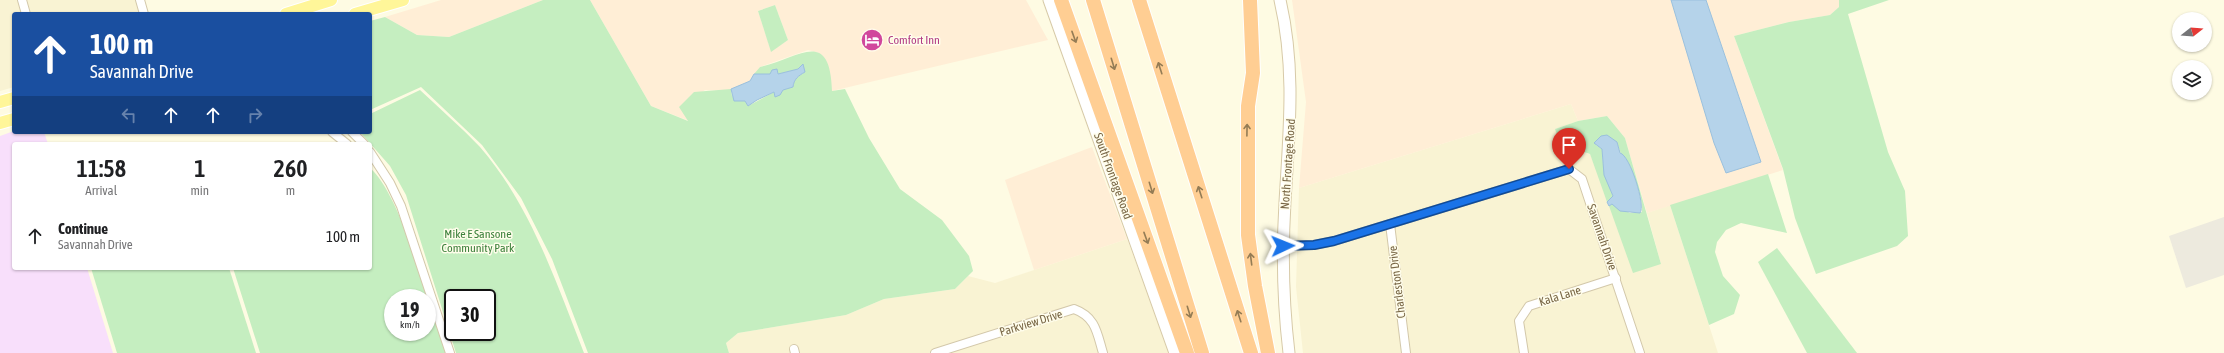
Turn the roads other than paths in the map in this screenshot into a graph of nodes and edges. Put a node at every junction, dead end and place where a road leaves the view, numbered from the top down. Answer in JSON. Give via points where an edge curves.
{"nodes":[{"id":1,"x":22,"y":0,"type":"edge"},
{"id":2,"x":140,"y":0,"type":"edge"},
{"id":3,"x":331,"y":0,"type":"edge"},
{"id":4,"x":381,"y":0,"type":"edge"},
{"id":5,"x":403,"y":0,"type":"edge"},
{"id":6,"x":1049,"y":0,"type":"edge"},
{"id":7,"x":1061,"y":0,"type":"edge"},
{"id":8,"x":1093,"y":0,"type":"edge"},
{"id":9,"x":1139,"y":0,"type":"edge"},
{"id":10,"x":1246,"y":0,"type":"edge"},
{"id":11,"x":1250,"y":0,"type":"edge"},
{"id":12,"x":1280,"y":0,"type":"edge"},
{"id":13,"x":25,"y":12,"type":"edge"},
{"id":14,"x":143,"y":12,"type":"edge"},
{"id":15,"x":292,"y":12,"type":"edge"},
{"id":16,"x":361,"y":12,"type":"edge"},
{"id":17,"x":362,"y":12,"type":"edge"},
{"id":18,"x":1249,"y":96,"type":"junction"},
{"id":19,"x":12,"y":99,"type":"edge"},
{"id":20,"x":0,"y":102,"type":"edge"},
{"id":21,"x":12,"y":120,"type":"edge"},
{"id":22,"x":0,"y":124,"type":"edge"},
{"id":23,"x":334,"y":134,"type":"edge"},
{"id":24,"x":354,"y":134,"type":"edge"},
{"id":25,"x":344,"y":142,"type":"edge"},
{"id":26,"x":362,"y":142,"type":"edge"},
{"id":27,"x":372,"y":155,"type":"edge"},
{"id":28,"x":372,"y":165,"type":"edge"},
{"id":29,"x":384,"y":174,"type":"junction"},
{"id":30,"x":1390,"y":224,"type":"junction"},
{"id":31,"x":1283,"y":246,"type":"junction"},
{"id":32,"x":1616,"y":278,"type":"junction"},
{"id":33,"x":450,"y":353,"type":"edge"},
{"id":34,"x":935,"y":353,"type":"edge"},
{"id":35,"x":1103,"y":353,"type":"edge"},
{"id":36,"x":1176,"y":353,"type":"edge"},
{"id":37,"x":1187,"y":353,"type":"edge"},
{"id":38,"x":1202,"y":353,"type":"edge"},
{"id":39,"x":1251,"y":353,"type":"edge"},
{"id":40,"x":1268,"y":353,"type":"edge"},
{"id":41,"x":1290,"y":353,"type":"edge"},
{"id":42,"x":1406,"y":353,"type":"edge"},
{"id":43,"x":1524,"y":353,"type":"edge"},
{"id":44,"x":1640,"y":353,"type":"edge"}],
"edges":[{"from":1,"to":13,"type":"street"},
{"from":2,"to":14,"type":"street"},
{"from":3,"to":15,"type":"main road"},
{"from":4,"to":16,"type":"main road"},
{"from":5,"to":17,"type":"main road"},
{"from":6,"to":36,"type":"street","name":"South Frontage Road"},
{"from":7,"to":37,"type":"highway","one_way":true},
{"from":8,"to":38,"type":"highway","one_way":true},
{"from":39,"to":9,"type":"highway","one_way":true},
{"from":10,"to":18,"type":"highway"},
{"from":11,"to":18,"type":"highway","via":[[1253,73]]},
{"from":12,"to":31,"type":"street","name":"North Frontage Road","via":[[1288,41],[1292,93]]},
{"from":40,"to":18,"type":"highway","one_way":true,"via":[[1248,235]]},
{"from":19,"to":20,"type":"main road"},
{"from":21,"to":22,"type":"main road"},
{"from":23,"to":25,"type":"street"},
{"from":24,"to":26,"type":"street"},
{"from":27,"to":29,"type":"street"},
{"from":28,"to":29,"type":"street"},
{"from":29,"to":33,"type":"street","via":[[405,216]]},
{"from":30,"to":31,"type":"street","via":[[1334,241],[1314,245]]},
{"from":30,"to":32,"type":"street","name":"Savannah Drive","via":[[1569,169],[1582,179]]},
{"from":30,"to":42,"type":"street","name":"Charleston Drive"},
{"from":31,"to":41,"type":"street","name":"North Frontage Road","via":[[1284,293]]},
{"from":32,"to":43,"type":"street","name":"Kala Lane","via":[[1529,306],[1519,321]]},
{"from":32,"to":44,"type":"street","name":"Savannah Drive"},
{"from":34,"to":35,"type":"street","name":"Parkview Drive","via":[[1074,309],[1085,314],[1093,323]]}]}
